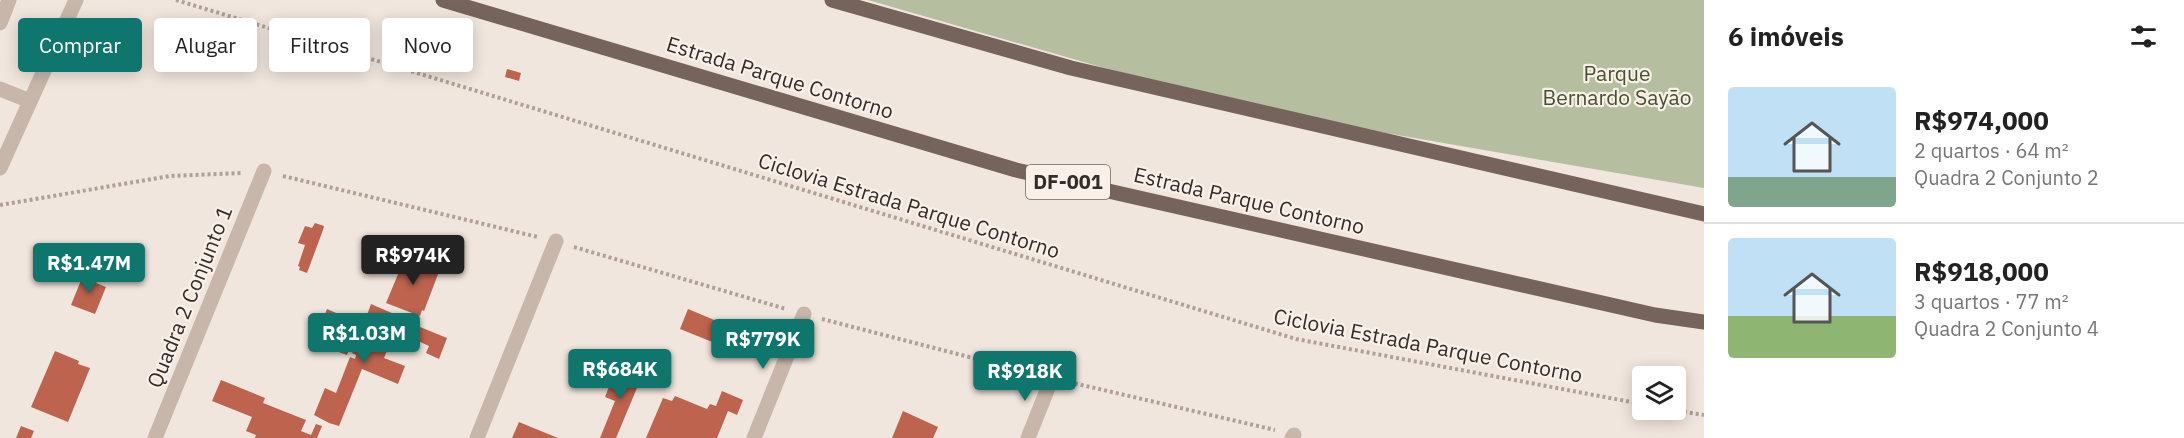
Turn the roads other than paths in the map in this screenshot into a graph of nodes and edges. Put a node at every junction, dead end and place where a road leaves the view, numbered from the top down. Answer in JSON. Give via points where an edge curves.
{"nodes":[{"id":1,"x":9,"y":0,"type":"edge"},
{"id":2,"x":76,"y":0,"type":"edge"},
{"id":3,"x":444,"y":0,"type":"edge"},
{"id":4,"x":832,"y":0,"type":"edge"},
{"id":5,"x":0,"y":23,"type":"edge"},
{"id":6,"x":0,"y":89,"type":"edge"},
{"id":7,"x":30,"y":101,"type":"junction"},
{"id":8,"x":0,"y":168,"type":"edge"},
{"id":9,"x":264,"y":171,"type":"road end"},
{"id":10,"x":1704,"y":214,"type":"edge"},
{"id":11,"x":556,"y":241,"type":"dead end"},
{"id":12,"x":804,"y":314,"type":"dead end"},
{"id":13,"x":1704,"y":322,"type":"edge"},
{"id":14,"x":1052,"y":378,"type":"dead end"},
{"id":15,"x":155,"y":438,"type":"edge"},
{"id":16,"x":477,"y":438,"type":"edge"},
{"id":17,"x":754,"y":438,"type":"edge"},
{"id":18,"x":1029,"y":438,"type":"edge"}],
"edges":[{"from":1,"to":5,"type":"street"},
{"from":2,"to":7,"type":"street"},
{"from":3,"to":13,"type":"main road","name":"Estrada Parque Contorno","number":"DF-001","via":[[1016,170],[1654,315]]},
{"from":4,"to":10,"type":"main road","via":[[1071,68]]},
{"from":6,"to":7,"type":"street"},
{"from":7,"to":8,"type":"street"},
{"from":9,"to":15,"type":"street","name":"Quadra 2 Conjunto 1"},
{"from":11,"to":16,"type":"street"},
{"from":12,"to":17,"type":"street"},
{"from":14,"to":18,"type":"street"}]}
